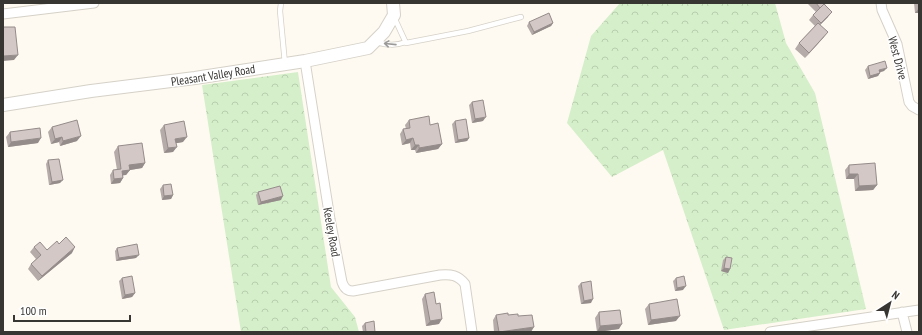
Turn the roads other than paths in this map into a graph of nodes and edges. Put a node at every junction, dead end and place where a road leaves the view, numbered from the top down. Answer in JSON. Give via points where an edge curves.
{"nodes":[{"id":1,"x":94,"y":3,"type":"edge"},
{"id":2,"x":281,"y":3,"type":"edge"},
{"id":3,"x":393,"y":3,"type":"edge"},
{"id":4,"x":881,"y":3,"type":"edge"},
{"id":5,"x":42,"y":7,"type":"edge"},
{"id":6,"x":3,"y":14,"type":"edge"},
{"id":7,"x":394,"y":16,"type":"junction"},
{"id":8,"x":521,"y":17,"type":"dead end"},
{"id":9,"x":374,"y":41,"type":"junction"},
{"id":10,"x":406,"y":42,"type":"junction"},
{"id":11,"x":305,"y":61,"type":"junction"},
{"id":12,"x":285,"y":64,"type":"junction"},
{"id":13,"x":3,"y":105,"type":"edge"},
{"id":14,"x":919,"y":110,"type":"edge"},
{"id":15,"x":919,"y":310,"type":"edge"},
{"id":16,"x":902,"y":312,"type":"junction"},
{"id":17,"x":472,"y":332,"type":"edge"},
{"id":18,"x":770,"y":332,"type":"edge"},
{"id":19,"x":907,"y":332,"type":"edge"}],
"edges":[{"from":1,"to":5,"type":"street"},
{"from":2,"to":12,"type":"lane"},
{"from":3,"to":7,"type":"street"},
{"from":4,"to":14,"type":"street","name":"West Drive","via":[[897,44],[909,102]]},
{"from":5,"to":6,"type":"street"},
{"from":7,"to":9,"type":"street","name":"Pleasant Valley Road","via":[[384,32]]},
{"from":7,"to":10,"type":"lane"},
{"from":8,"to":10,"type":"lane","via":[[468,31]]},
{"from":10,"to":9,"type":"lane","one_way":true,"via":[[388,45]]},
{"from":9,"to":11,"type":"street","name":"Pleasant Valley Road","via":[[368,48]]},
{"from":11,"to":12,"type":"street","name":"Pleasant Valley Road"},
{"from":11,"to":17,"type":"street","name":"Keeley Road","via":[[330,219],[344,287],[346,290],[354,291],[453,274],[465,284]]},
{"from":12,"to":13,"type":"street","name":"Pleasant Valley Road"},
{"from":15,"to":16,"type":"street"},
{"from":16,"to":18,"type":"street"},
{"from":16,"to":19,"type":"street"}]}
